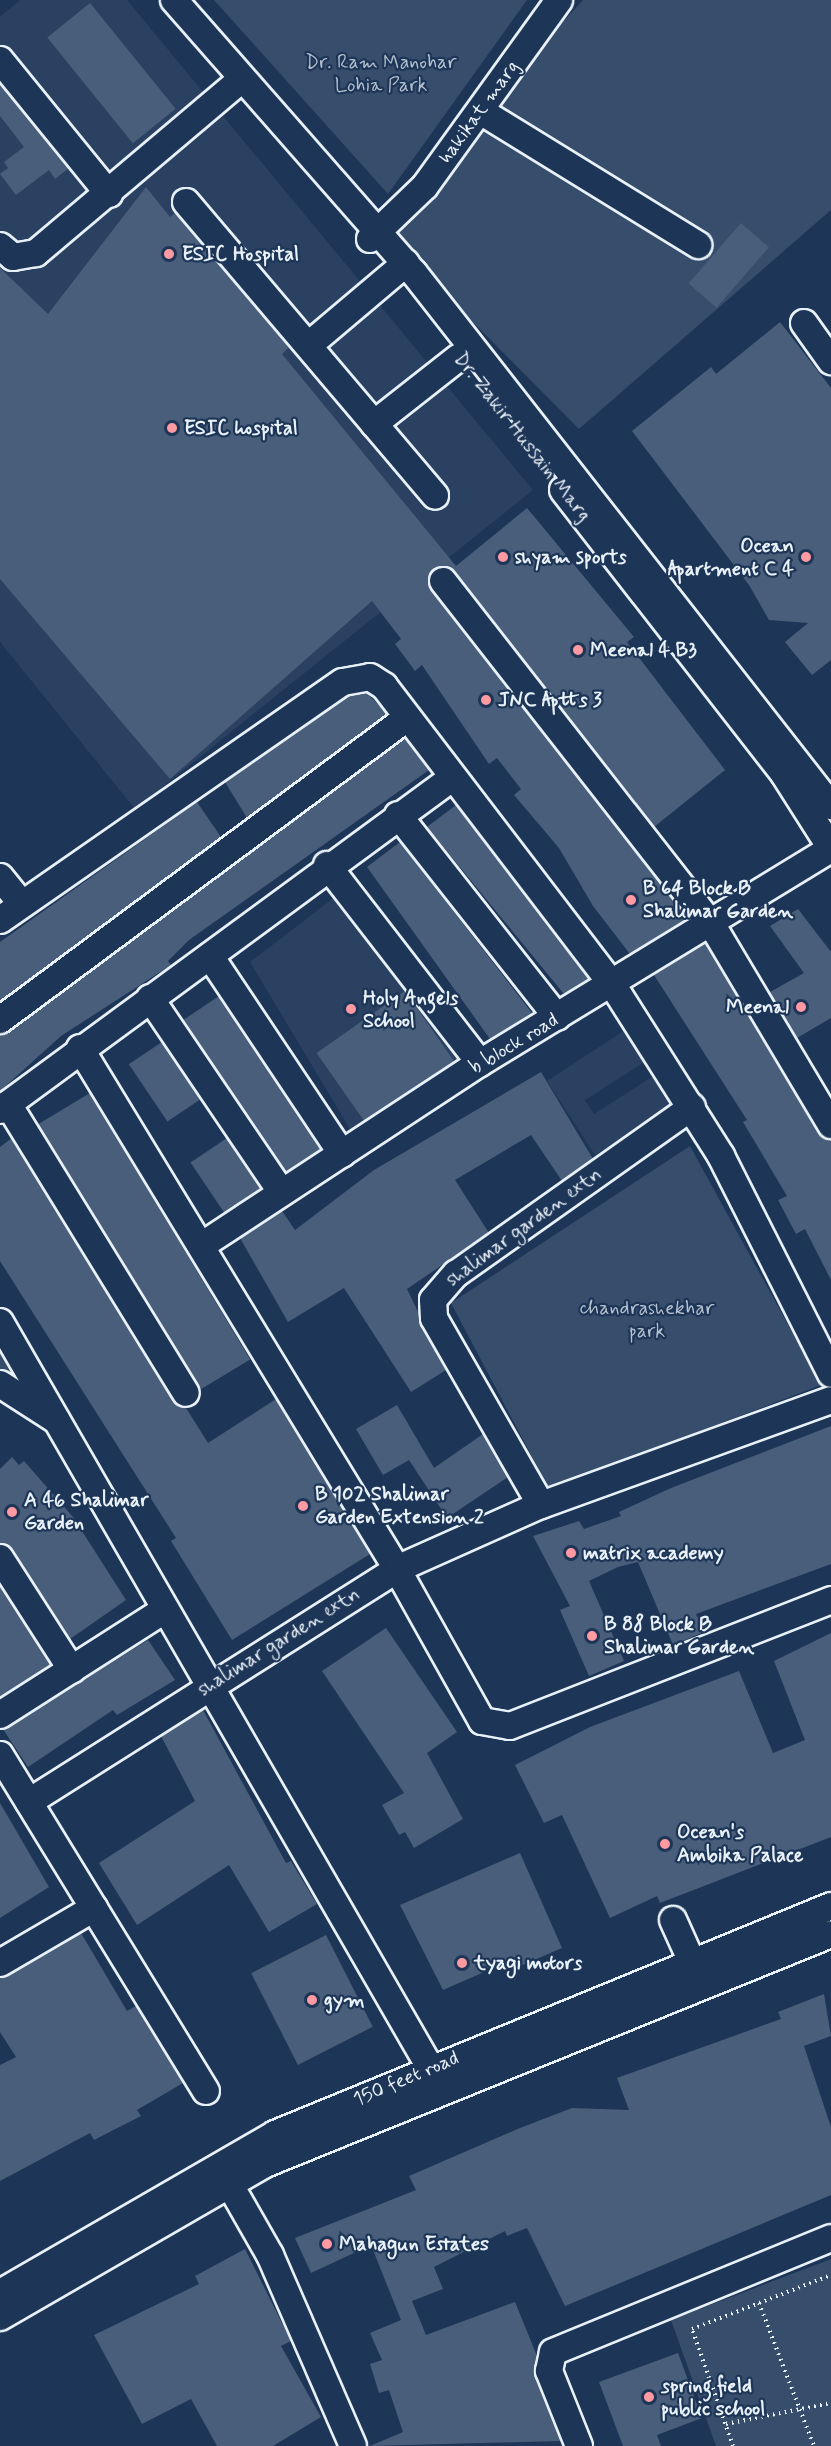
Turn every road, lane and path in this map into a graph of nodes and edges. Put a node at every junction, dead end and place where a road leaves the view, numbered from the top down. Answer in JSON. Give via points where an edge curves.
{"nodes":[{"id":1,"x":174,"y":0,"type":"edge"},
{"id":2,"x":559,"y":0,"type":"edge"},
{"id":3,"x":0,"y":60,"type":"edge"},
{"id":4,"x":241,"y":80,"type":"junction"},
{"id":5,"x":482,"y":112,"type":"junction"},
{"id":6,"x":109,"y":194,"type":"junction"},
{"id":7,"x":186,"y":202,"type":"dead end"},
{"id":8,"x":378,"y":229,"type":"junction"},
{"id":9,"x":698,"y":244,"type":"dead end"},
{"id":10,"x":0,"y":246,"type":"edge"},
{"id":11,"x":399,"y":268,"type":"junction"},
{"id":12,"x":804,"y":323,"type":"dead end"},
{"id":13,"x":309,"y":345,"type":"junction"},
{"id":14,"x":459,"y":357,"type":"junction"},
{"id":15,"x":831,"y":361,"type":"edge"},
{"id":16,"x":375,"y":424,"type":"junction"},
{"id":17,"x":435,"y":496,"type":"dead end"},
{"id":18,"x":443,"y":580,"type":"dead end"},
{"id":19,"x":407,"y":718,"type":"junction"},
{"id":20,"x":452,"y":778,"type":"junction"},
{"id":21,"x":831,"y":806,"type":"edge"},
{"id":22,"x":398,"y":815,"type":"junction"},
{"id":23,"x":831,"y":848,"type":"edge"},
{"id":24,"x":327,"y":865,"type":"junction"},
{"id":25,"x":0,"y":877,"type":"edge"},
{"id":26,"x":22,"y":904,"type":"junction"},
{"id":27,"x":0,"y":920,"type":"edge"},
{"id":28,"x":711,"y":925,"type":"junction"},
{"id":29,"x":210,"y":956,"type":"junction"},
{"id":30,"x":612,"y":984,"type":"junction"},
{"id":31,"x":150,"y":998,"type":"junction"},
{"id":32,"x":557,"y":1017,"type":"junction"},
{"id":33,"x":0,"y":1020,"type":"edge"},
{"id":34,"x":80,"y":1048,"type":"junction"},
{"id":35,"x":480,"y":1063,"type":"junction"},
{"id":36,"x":4,"y":1107,"type":"edge"},
{"id":37,"x":692,"y":1107,"type":"junction"},
{"id":38,"x":831,"y":1125,"type":"edge"},
{"id":39,"x":342,"y":1154,"type":"junction"},
{"id":40,"x":282,"y":1193,"type":"junction"},
{"id":41,"x":201,"y":1246,"type":"junction"},
{"id":42,"x":0,"y":1323,"type":"edge"},
{"id":43,"x":831,"y":1374,"type":"edge"},
{"id":44,"x":0,"y":1384,"type":"edge"},
{"id":45,"x":186,"y":1393,"type":"dead end"},
{"id":46,"x":831,"y":1400,"type":"edge"},
{"id":47,"x":61,"y":1424,"type":"junction"},
{"id":48,"x":541,"y":1505,"type":"junction"},
{"id":49,"x":0,"y":1558,"type":"edge"},
{"id":50,"x":397,"y":1569,"type":"junction"},
{"id":51,"x":831,"y":1600,"type":"edge"},
{"id":52,"x":164,"y":1610,"type":"junction"},
{"id":53,"x":72,"y":1670,"type":"junction"},
{"id":54,"x":208,"y":1685,"type":"junction"},
{"id":55,"x":0,"y":1715,"type":"edge"},
{"id":56,"x":0,"y":1755,"type":"edge"},
{"id":57,"x":29,"y":1802,"type":"junction"},
{"id":58,"x":831,"y":1906,"type":"edge"},
{"id":59,"x":94,"y":1908,"type":"junction"},
{"id":60,"x":673,"y":1920,"type":"dead end"},
{"id":61,"x":831,"y":1934,"type":"edge"},
{"id":62,"x":3,"y":1955,"type":"edge"},
{"id":63,"x":692,"y":1962,"type":"junction"},
{"id":64,"x":437,"y":2079,"type":"junction"},
{"id":65,"x":206,"y":2091,"type":"dead end"},
{"id":66,"x":225,"y":2175,"type":"junction"},
{"id":67,"x":831,"y":2238,"type":"edge"},
{"id":68,"x":831,"y":2275,"type":"edge"},
{"id":69,"x":0,"y":2293,"type":"edge"},
{"id":70,"x":759,"y":2303,"type":"junction"},
{"id":71,"x":0,"y":2317,"type":"edge"},
{"id":72,"x":831,"y":2403,"type":"edge"},
{"id":73,"x":800,"y":2409,"type":"junction"},
{"id":74,"x":726,"y":2424,"type":"junction"},
{"id":75,"x":346,"y":2443,"type":"edge"},
{"id":76,"x":579,"y":2446,"type":"edge"},
{"id":77,"x":734,"y":2446,"type":"edge"},
{"id":78,"x":814,"y":2446,"type":"edge"}],
"edges":[{"from":1,"to":4,"type":"street","name":"Dr. Zakir Hussain Marg"},
{"from":2,"to":5,"type":"street","name":"hakikat marg"},
{"from":3,"to":6,"type":"street"},
{"from":4,"to":6,"type":"street"},
{"from":4,"to":8,"type":"street","name":"Dr. Zakir Hussain Marg"},
{"from":5,"to":8,"type":"street","name":"hakikat marg"},
{"from":5,"to":9,"type":"street"},
{"from":6,"to":10,"type":"street","via":[[25,259]]},
{"from":7,"to":13,"type":"street"},
{"from":8,"to":11,"type":"street","name":"Dr. Zakir Hussain Marg"},
{"from":11,"to":13,"type":"street"},
{"from":11,"to":14,"type":"street","name":"Dr. Zakir Hussain Marg"},
{"from":11,"to":21,"type":"street","name":"Dr. Zakir Hussain Marg"},
{"from":12,"to":15,"type":"street"},
{"from":13,"to":16,"type":"street"},
{"from":14,"to":16,"type":"street"},
{"from":14,"to":23,"type":"street","name":"Dr. Zakir Hussain Marg","via":[[784,774]]},
{"from":16,"to":17,"type":"street"},
{"from":18,"to":28,"type":"street"},
{"from":19,"to":20,"type":"street"},
{"from":19,"to":26,"type":"street","via":[[384,686],[370,677],[343,682]]},
{"from":19,"to":33,"type":"street"},
{"from":20,"to":22,"type":"street"},
{"from":20,"to":30,"type":"street"},
{"from":22,"to":24,"type":"street"},
{"from":22,"to":32,"type":"street"},
{"from":23,"to":28,"type":"street","name":"b block road"},
{"from":24,"to":29,"type":"street"},
{"from":24,"to":35,"type":"street"},
{"from":25,"to":26,"type":"street"},
{"from":26,"to":27,"type":"street"},
{"from":28,"to":30,"type":"street","name":"b block road"},
{"from":28,"to":38,"type":"street"},
{"from":29,"to":31,"type":"street"},
{"from":29,"to":39,"type":"street"},
{"from":30,"to":32,"type":"street","name":"b block road"},
{"from":30,"to":37,"type":"street"},
{"from":31,"to":34,"type":"street"},
{"from":31,"to":40,"type":"street"},
{"from":32,"to":35,"type":"street","name":"b block road"},
{"from":34,"to":36,"type":"street"},
{"from":34,"to":41,"type":"street"},
{"from":35,"to":39,"type":"street","name":"b block road"},
{"from":36,"to":45,"type":"street"},
{"from":37,"to":43,"type":"street","via":[[793,1289]]},
{"from":37,"to":48,"type":"street","name":"shalimar garden extn","via":[[456,1274],[433,1300],[434,1318]]},
{"from":39,"to":40,"type":"street","name":"b block road"},
{"from":40,"to":41,"type":"street","name":"b block road"},
{"from":41,"to":50,"type":"street"},
{"from":42,"to":47,"type":"street"},
{"from":44,"to":47,"type":"street"},
{"from":46,"to":48,"type":"street","name":"shalimar garden extn"},
{"from":47,"to":52,"type":"street"},
{"from":48,"to":50,"type":"street","name":"shalimar garden extn"},
{"from":49,"to":53,"type":"street"},
{"from":50,"to":51,"type":"street","via":[[472,1709],[496,1727]]},
{"from":50,"to":54,"type":"street","name":"shalimar garden extn"},
{"from":52,"to":53,"type":"street"},
{"from":52,"to":54,"type":"street"},
{"from":53,"to":55,"type":"street"},
{"from":54,"to":57,"type":"street","name":"shalimar garden extn"},
{"from":54,"to":64,"type":"street"},
{"from":56,"to":57,"type":"street"},
{"from":57,"to":59,"type":"street"},
{"from":58,"to":63,"type":"street","name":"150 feet road"},
{"from":59,"to":62,"type":"street"},
{"from":59,"to":65,"type":"street"},
{"from":60,"to":63,"type":"street"},
{"from":61,"to":64,"type":"street","name":"150 feet road"},
{"from":63,"to":64,"type":"street","name":"150 feet road"},
{"from":64,"to":66,"type":"street","name":"150 feet road","via":[[274,2134]]},
{"from":66,"to":69,"type":"street","name":"150 feet road"},
{"from":66,"to":71,"type":"street","name":"150 feet road"},
{"from":66,"to":75,"type":"street","via":[[270,2255]]},
{"from":67,"to":76,"type":"street","via":[[553,2352],[549,2371]]},
{"from":68,"to":70,"type":"path"},
{"from":70,"to":73,"type":"path"},
{"from":70,"to":74,"type":"path","via":[[692,2329]]},
{"from":72,"to":73,"type":"path"},
{"from":73,"to":74,"type":"path"},
{"from":73,"to":78,"type":"path"},
{"from":74,"to":77,"type":"path"}]}
